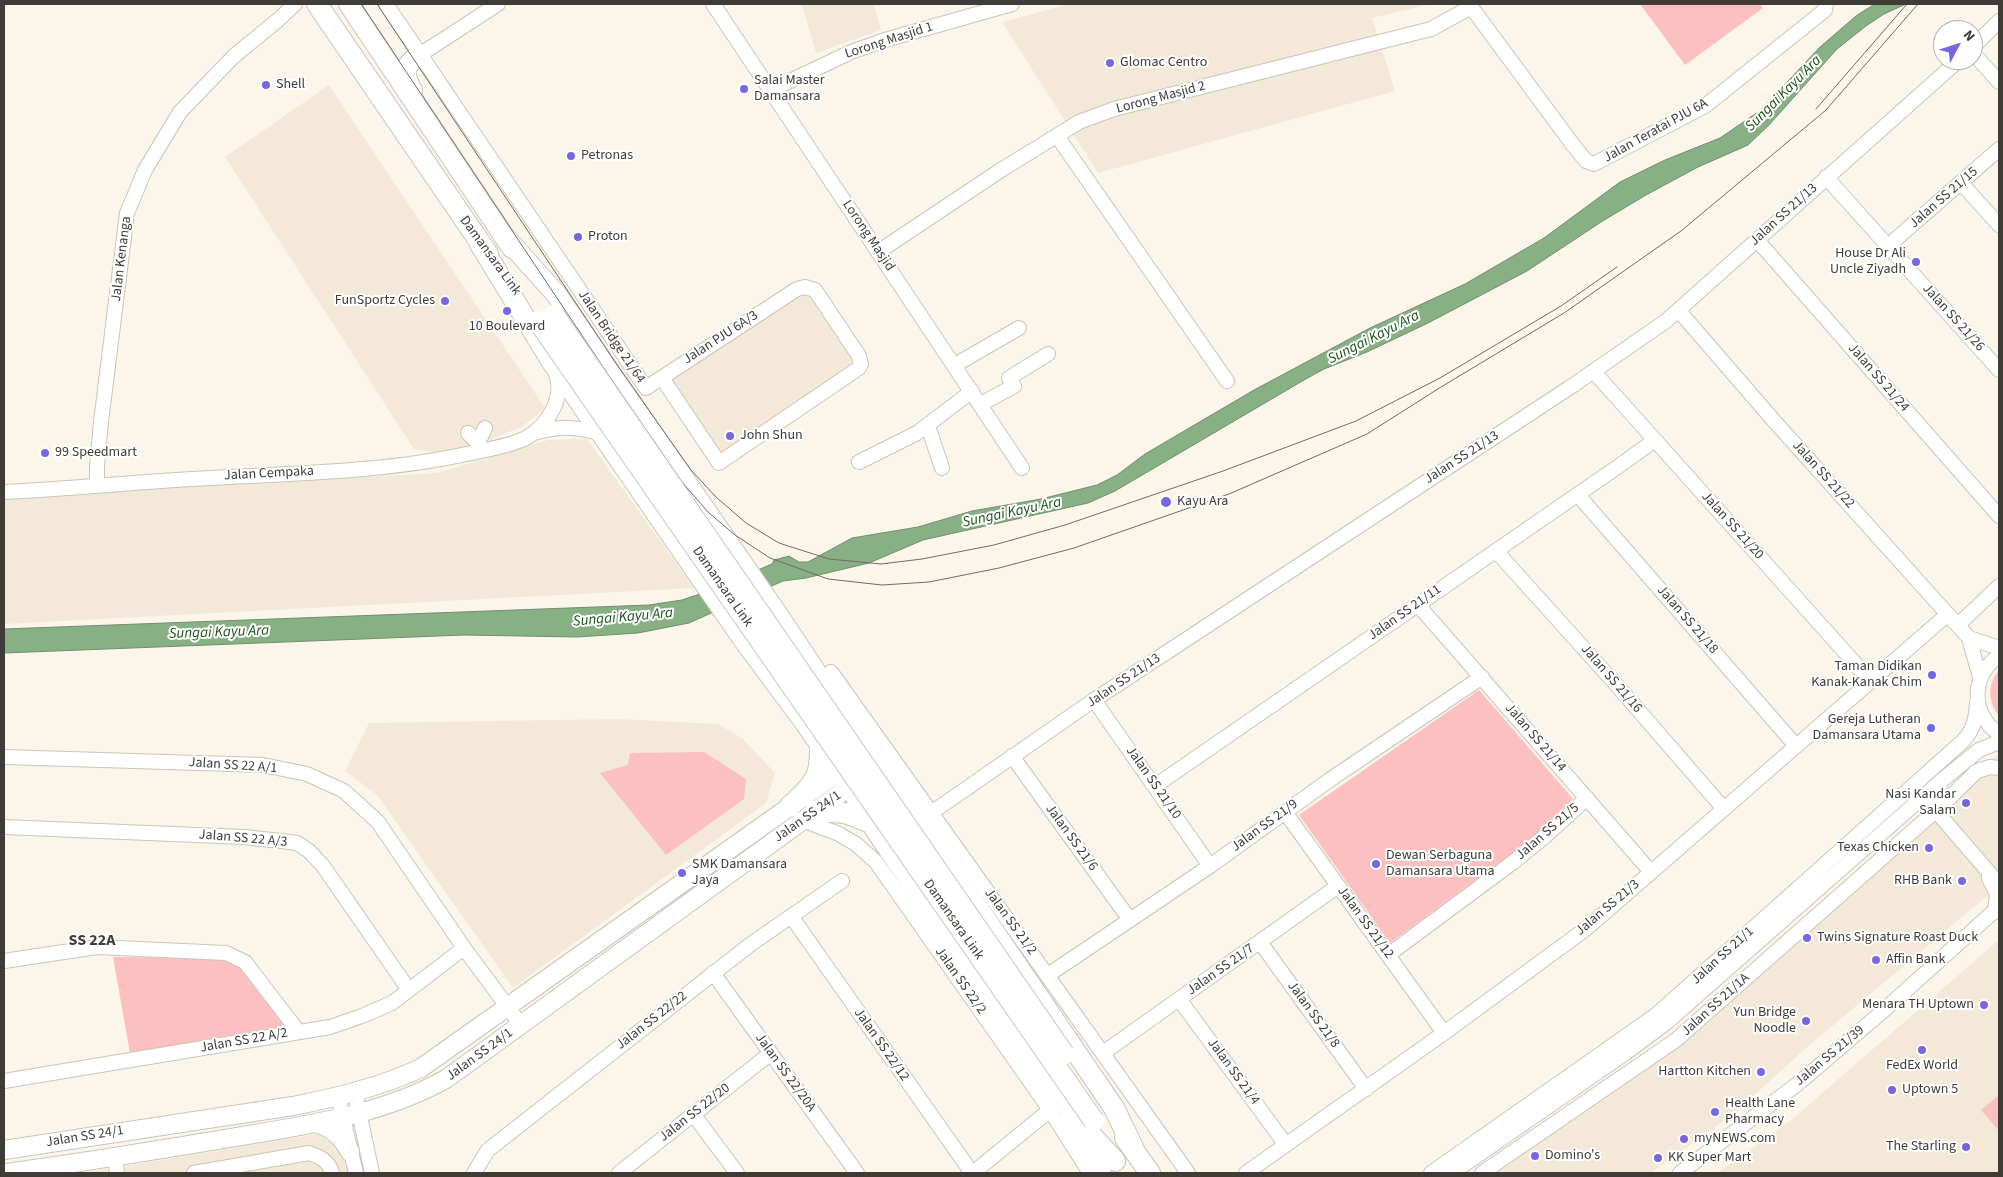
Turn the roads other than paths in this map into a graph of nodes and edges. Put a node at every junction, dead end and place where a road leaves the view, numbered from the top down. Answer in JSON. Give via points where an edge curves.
{"nodes":[{"id":1,"x":295,"y":4,"type":"edge"},
{"id":2,"x":317,"y":4,"type":"edge"},
{"id":3,"x":349,"y":4,"type":"edge"},
{"id":4,"x":386,"y":4,"type":"edge"},
{"id":5,"x":498,"y":4,"type":"edge"},
{"id":6,"x":714,"y":4,"type":"edge"},
{"id":7,"x":1012,"y":4,"type":"edge"},
{"id":8,"x":1826,"y":4,"type":"edge"},
{"id":9,"x":1470,"y":5,"type":"edge"},
{"id":10,"x":994,"y":6,"type":"edge"},
{"id":11,"x":1999,"y":21,"type":"edge"},
{"id":12,"x":1983,"y":37,"type":"edge"},
{"id":13,"x":421,"y":54,"type":"junction"},
{"id":14,"x":1983,"y":64,"type":"edge"},
{"id":15,"x":1948,"y":70,"type":"edge"},
{"id":16,"x":1999,"y":82,"type":"edge"},
{"id":17,"x":771,"y":90,"type":"junction"},
{"id":18,"x":425,"y":117,"type":"junction"},
{"id":19,"x":1057,"y":136,"type":"junction"},
{"id":20,"x":1999,"y":149,"type":"edge"},
{"id":21,"x":1826,"y":177,"type":"junction"},
{"id":22,"x":1961,"y":183,"type":"junction"},
{"id":23,"x":1999,"y":225,"type":"edge"},
{"id":24,"x":504,"y":236,"type":"junction"},
{"id":25,"x":1757,"y":240,"type":"junction"},
{"id":26,"x":480,"y":244,"type":"junction"},
{"id":27,"x":1888,"y":246,"type":"junction"},
{"id":28,"x":878,"y":252,"type":"junction"},
{"id":29,"x":1679,"y":311,"type":"junction"},
{"id":30,"x":546,"y":318,"type":"junction"},
{"id":31,"x":1019,"y":328,"type":"dead end"},
{"id":32,"x":1048,"y":354,"type":"dead end"},
{"id":33,"x":550,"y":359,"type":"junction"},
{"id":34,"x":955,"y":365,"type":"junction"},
{"id":35,"x":1999,"y":370,"type":"edge"},
{"id":36,"x":1594,"y":372,"type":"junction"},
{"id":37,"x":662,"y":378,"type":"junction"},
{"id":38,"x":1227,"y":381,"type":"dead end"},
{"id":39,"x":646,"y":388,"type":"joint"},
{"id":40,"x":972,"y":391,"type":"junction"},
{"id":41,"x":981,"y":404,"type":"junction"},
{"id":42,"x":928,"y":426,"type":"junction"},
{"id":43,"x":485,"y":428,"type":"dead end"},
{"id":44,"x":468,"y":433,"type":"dead end"},
{"id":45,"x":531,"y":434,"type":"junction"},
{"id":46,"x":601,"y":434,"type":"junction"},
{"id":47,"x":1655,"y":440,"type":"junction"},
{"id":48,"x":479,"y":447,"type":"junction"},
{"id":49,"x":859,"y":462,"type":"dead end"},
{"id":50,"x":942,"y":468,"type":"dead end"},
{"id":51,"x":1022,"y":468,"type":"dead end"},
{"id":52,"x":97,"y":486,"type":"junction"},
{"id":53,"x":4,"y":492,"type":"edge"},
{"id":54,"x":1578,"y":495,"type":"junction"},
{"id":55,"x":1999,"y":516,"type":"edge"},
{"id":56,"x":1496,"y":551,"type":"junction"},
{"id":57,"x":1999,"y":586,"type":"edge"},
{"id":58,"x":1418,"y":605,"type":"junction"},
{"id":59,"x":1948,"y":614,"type":"junction"},
{"id":60,"x":1958,"y":625,"type":"junction"},
{"id":61,"x":1969,"y":638,"type":"junction"},
{"id":62,"x":1999,"y":648,"type":"edge"},
{"id":63,"x":1999,"y":656,"type":"edge"},
{"id":64,"x":831,"y":672,"type":"dead end"},
{"id":65,"x":1482,"y":677,"type":"junction"},
{"id":66,"x":1980,"y":677,"type":"junction"},
{"id":67,"x":1870,"y":680,"type":"junction"},
{"id":68,"x":1094,"y":700,"type":"junction"},
{"id":69,"x":1977,"y":702,"type":"junction"},
{"id":70,"x":838,"y":706,"type":"junction"},
{"id":71,"x":803,"y":720,"type":"junction"},
{"id":72,"x":1999,"y":734,"type":"edge"},
{"id":73,"x":1999,"y":742,"type":"edge"},
{"id":74,"x":820,"y":745,"type":"junction"},
{"id":75,"x":1796,"y":746,"type":"junction"},
{"id":76,"x":1012,"y":756,"type":"junction"},
{"id":77,"x":4,"y":757,"type":"edge"},
{"id":78,"x":874,"y":758,"type":"junction"},
{"id":79,"x":1999,"y":768,"type":"edge"},
{"id":80,"x":844,"y":780,"type":"junction"},
{"id":81,"x":1941,"y":781,"type":"junction"},
{"id":82,"x":1155,"y":786,"type":"junction"},
{"id":83,"x":1587,"y":798,"type":"junction"},
{"id":84,"x":1724,"y":809,"type":"junction"},
{"id":85,"x":1285,"y":812,"type":"junction"},
{"id":86,"x":1935,"y":812,"type":"junction"},
{"id":87,"x":802,"y":813,"type":"junction"},
{"id":88,"x":931,"y":813,"type":"junction"},
{"id":89,"x":1896,"y":822,"type":"junction"},
{"id":90,"x":871,"y":823,"type":"junction"},
{"id":91,"x":4,"y":827,"type":"edge"},
{"id":92,"x":936,"y":846,"type":"junction"},
{"id":93,"x":1210,"y":866,"type":"junction"},
{"id":94,"x":903,"y":870,"type":"junction"},
{"id":95,"x":1651,"y":872,"type":"junction"},
{"id":96,"x":842,"y":880,"type":"dead end"},
{"id":97,"x":1996,"y":883,"type":"edge"},
{"id":98,"x":1338,"y":886,"type":"junction"},
{"id":99,"x":1997,"y":910,"type":"edge"},
{"id":100,"x":791,"y":916,"type":"junction"},
{"id":101,"x":1130,"y":920,"type":"junction"},
{"id":102,"x":1260,"y":942,"type":"junction"},
{"id":103,"x":464,"y":948,"type":"junction"},
{"id":104,"x":1388,"y":955,"type":"junction"},
{"id":105,"x":4,"y":961,"type":"edge"},
{"id":106,"x":713,"y":973,"type":"junction"},
{"id":107,"x":1048,"y":975,"type":"junction"},
{"id":108,"x":409,"y":990,"type":"junction"},
{"id":109,"x":1180,"y":999,"type":"junction"},
{"id":110,"x":508,"y":1007,"type":"junction"},
{"id":111,"x":521,"y":1025,"type":"junction"},
{"id":112,"x":298,"y":1031,"type":"junction"},
{"id":113,"x":1444,"y":1033,"type":"junction"},
{"id":114,"x":771,"y":1053,"type":"junction"},
{"id":115,"x":1103,"y":1054,"type":"junction"},
{"id":116,"x":4,"y":1080,"type":"edge"},
{"id":117,"x":1366,"y":1088,"type":"junction"},
{"id":118,"x":355,"y":1093,"type":"junction"},
{"id":119,"x":338,"y":1097,"type":"junction"},
{"id":120,"x":1050,"y":1110,"type":"junction"},
{"id":121,"x":693,"y":1114,"type":"junction"},
{"id":122,"x":351,"y":1116,"type":"junction"},
{"id":123,"x":1100,"y":1118,"type":"junction"},
{"id":124,"x":317,"y":1123,"type":"junction"},
{"id":125,"x":56,"y":1142,"type":"junction"},
{"id":126,"x":1286,"y":1145,"type":"junction"},
{"id":127,"x":1133,"y":1147,"type":"junction"},
{"id":128,"x":4,"y":1150,"type":"edge"},
{"id":129,"x":350,"y":1152,"type":"junction"},
{"id":130,"x":60,"y":1166,"type":"junction"},
{"id":131,"x":116,"y":1166,"type":"edge"},
{"id":132,"x":1114,"y":1169,"type":"edge"},
{"id":133,"x":16,"y":1173,"type":"edge"},
{"id":134,"x":194,"y":1173,"type":"edge"},
{"id":135,"x":332,"y":1173,"type":"edge"},
{"id":136,"x":356,"y":1173,"type":"edge"},
{"id":137,"x":372,"y":1173,"type":"edge"},
{"id":138,"x":474,"y":1173,"type":"edge"},
{"id":139,"x":619,"y":1173,"type":"edge"},
{"id":140,"x":737,"y":1173,"type":"edge"},
{"id":141,"x":857,"y":1173,"type":"edge"},
{"id":142,"x":972,"y":1173,"type":"edge"},
{"id":143,"x":1090,"y":1173,"type":"edge"},
{"id":144,"x":1150,"y":1173,"type":"edge"},
{"id":145,"x":1188,"y":1173,"type":"edge"},
{"id":146,"x":1246,"y":1173,"type":"edge"},
{"id":147,"x":1431,"y":1173,"type":"edge"},
{"id":148,"x":1452,"y":1173,"type":"edge"},
{"id":149,"x":1482,"y":1173,"type":"edge"},
{"id":150,"x":1680,"y":1173,"type":"edge"}],
"edges":[{"from":1,"to":52,"type":"street","name":"Jalan Kenanga","via":[[234,56],[180,112],[145,170],[127,213],[101,422]]},
{"from":2,"to":26,"type":"highway","name":"Damansara Link"},
{"from":3,"to":18,"type":"highway","name":"Damansara Link"},
{"from":4,"to":13,"type":"street","name":"Jalan Bridge 21/64"},
{"from":5,"to":13,"type":"street"},
{"from":6,"to":17,"type":"street","name":"Lorong Masjid"},
{"from":7,"to":10,"type":"street","name":"Lorong Masjid 1"},
{"from":8,"to":9,"type":"street","name":"Jalan Teratai PJU 6A","via":[[1824,10],[1705,106],[1594,164],[1586,161]]},
{"from":9,"to":19,"type":"street","name":"Lorong Masjid 2","via":[[1431,29],[1114,109],[1079,122]]},
{"from":10,"to":17,"type":"street","name":"Lorong Masjid 1","via":[[851,52]]},
{"from":11,"to":12,"type":"street"},
{"from":13,"to":18,"type":"highway","via":[[411,60],[404,76]]},
{"from":13,"to":39,"type":"street","name":"Jalan Bridge 21/64"},
{"from":14,"to":16,"type":"street"},
{"from":15,"to":21,"type":"street","name":"Jalan SS 21/13"},
{"from":17,"to":28,"type":"street","name":"Lorong Masjid"},
{"from":18,"to":24,"type":"highway","name":"Damansara Link"},
{"from":19,"to":28,"type":"street","name":"Lorong Masjid 2"},
{"from":19,"to":38,"type":"street"},
{"from":20,"to":22,"type":"street","name":"Jalan SS 21/15"},
{"from":21,"to":25,"type":"street","name":"Jalan SS 21/13"},
{"from":21,"to":27,"type":"street","name":"Jalan SS 21/26"},
{"from":22,"to":23,"type":"street"},
{"from":22,"to":27,"type":"street","name":"Jalan SS 21/15"},
{"from":24,"to":30,"type":"highway","name":"Damansara Link"},
{"from":24,"to":70,"type":"highway","via":[[556,294]]},
{"from":25,"to":29,"type":"street","name":"Jalan SS 21/13"},
{"from":25,"to":55,"type":"street","name":"Jalan SS 21/24"},
{"from":26,"to":30,"type":"highway","name":"Damansara Link"},
{"from":26,"to":33,"type":"highway"},
{"from":27,"to":35,"type":"street","name":"Jalan SS 21/26"},
{"from":28,"to":34,"type":"street","name":"Lorong Masjid"},
{"from":29,"to":36,"type":"street","name":"Jalan SS 21/13"},
{"from":29,"to":59,"type":"street","name":"Jalan SS 21/22"},
{"from":30,"to":123,"type":"highway","name":"Damansara Link","bridge":true},
{"from":31,"to":34,"type":"street"},
{"from":32,"to":41,"type":"street","via":[[1010,378],[1014,386]]},
{"from":33,"to":45,"type":"street","name":"Jalan Cempaka","via":[[558,377],[558,395],[547,420]]},
{"from":33,"to":46,"type":"highway"},
{"from":34,"to":40,"type":"street","name":"Lorong Masjid"},
{"from":36,"to":47,"type":"street","name":"Jalan SS 21/20"},
{"from":36,"to":68,"type":"street","name":"Jalan SS 21/13"},
{"from":37,"to":37,"type":"street","name":"Jalan PJU 6A/3","via":[[797,289],[805,287],[815,290],[859,356],[861,364],[718,463]]},
{"from":37,"to":39,"type":"street","name":"Jalan PJU 6A/3"},
{"from":40,"to":41,"type":"street","name":"Lorong Masjid"},
{"from":40,"to":42,"type":"street"},
{"from":41,"to":51,"type":"street","name":"Lorong Masjid"},
{"from":42,"to":49,"type":"street"},
{"from":42,"to":50,"type":"street"},
{"from":43,"to":48,"type":"street"},
{"from":44,"to":48,"type":"street"},
{"from":45,"to":46,"type":"street","name":"Jalan Cempaka","via":[[556,427]]},
{"from":45,"to":48,"type":"street","name":"Jalan Cempaka","via":[[524,439]]},
{"from":46,"to":71,"type":"highway"},
{"from":47,"to":54,"type":"street","name":"Jalan SS 21/11"},
{"from":47,"to":67,"type":"street","name":"Jalan SS 21/20"},
{"from":48,"to":52,"type":"street","name":"Jalan Cempaka","via":[[418,464]]},
{"from":52,"to":53,"type":"street","name":"Jalan Cempaka"},
{"from":54,"to":56,"type":"street","name":"Jalan SS 21/11"},
{"from":54,"to":75,"type":"street","name":"Jalan SS 21/18"},
{"from":56,"to":58,"type":"street","name":"Jalan SS 21/11"},
{"from":56,"to":84,"type":"street","name":"Jalan SS 21/16"},
{"from":57,"to":60,"type":"street"},
{"from":58,"to":65,"type":"street","name":"Jalan SS 21/14"},
{"from":58,"to":82,"type":"street","name":"Jalan SS 21/11"},
{"from":59,"to":60,"type":"street","name":"Jalan SS 21/22"},
{"from":59,"to":67,"type":"street","name":"Jalan SS 21/3"},
{"from":60,"to":61,"type":"street","name":"Jalan SS 21/22"},
{"from":61,"to":62,"type":"street"},
{"from":61,"to":66,"type":"street","name":"Jalan SS 21/22"},
{"from":63,"to":66,"type":"street"},
{"from":64,"to":88,"type":"street","name":"Jalan SS 21/2"},
{"from":65,"to":83,"type":"street","name":"Jalan SS 21/14"},
{"from":65,"to":85,"type":"street","name":"Jalan SS 21/9"},
{"from":66,"to":69,"type":"street","name":"Jalan SS 21/1"},
{"from":67,"to":75,"type":"street","name":"Jalan SS 21/3"},
{"from":68,"to":76,"type":"street","name":"Jalan SS 21/13"},
{"from":68,"to":82,"type":"street","name":"Jalan SS 21/10"},
{"from":69,"to":72,"type":"street","via":[[1988,725]]},
{"from":69,"to":147,"type":"street","name":"Jalan SS 21/1","via":[[1976,719],[1963,741],[1656,1015]]},
{"from":70,"to":71,"type":"highway","via":[[839,714],[830,726],[816,727]]},
{"from":70,"to":78,"type":"highway"},
{"from":71,"to":74,"type":"highway"},
{"from":73,"to":81,"type":"street","name":"Jalan SS 21/1","via":[[1979,750]]},
{"from":74,"to":80,"type":"highway"},
{"from":74,"to":87,"type":"highway","via":[[818,773]]},
{"from":75,"to":84,"type":"street","name":"Jalan SS 21/3"},
{"from":76,"to":88,"type":"street","name":"Jalan SS 21/13"},
{"from":76,"to":101,"type":"street","name":"Jalan SS 21/6"},
{"from":77,"to":103,"type":"street","name":"Jalan SS 22 A/1","via":[[263,765],[307,774],[344,791],[378,822]]},
{"from":78,"to":80,"type":"main road","name":"Jalan SS 24/1"},
{"from":78,"to":92,"type":"highway"},
{"from":79,"to":86,"type":"street","name":"Jalan SS 21/1A","via":[[1977,771]]},
{"from":80,"to":87,"type":"main road","name":"Jalan SS 24/1"},
{"from":80,"to":87,"type":"main road","name":"Jalan SS 24/1"},
{"from":80,"to":90,"type":"highway"},
{"from":81,"to":86,"type":"street","via":[[1933,801]]},
{"from":81,"to":89,"type":"street","name":"Jalan SS 21/1"},
{"from":82,"to":93,"type":"street","name":"Jalan SS 21/10"},
{"from":83,"to":95,"type":"street","name":"Jalan SS 21/14"},
{"from":83,"to":104,"type":"street","name":"Jalan SS 21/5","via":[[1520,857]]},
{"from":84,"to":95,"type":"street","name":"Jalan SS 21/3"},
{"from":85,"to":93,"type":"street","name":"Jalan SS 21/9"},
{"from":85,"to":98,"type":"street","name":"Jalan SS 21/12"},
{"from":86,"to":89,"type":"street"},
{"from":86,"to":97,"type":"street"},
{"from":86,"to":149,"type":"street","name":"Jalan SS 21/1A","via":[[1676,1040]]},
{"from":87,"to":90,"type":"highway","via":[[845,812]]},
{"from":87,"to":110,"type":"main road","name":"Jalan SS 24/1"},
{"from":87,"to":111,"type":"main road","name":"Jalan SS 24/1"},
{"from":87,"to":120,"type":"street","name":"Jalan SS 22/2","via":[[819,826],[856,844],[876,862]]},
{"from":88,"to":107,"type":"street","name":"Jalan SS 21/2"},
{"from":89,"to":148,"type":"street","name":"Jalan SS 21/1","via":[[1666,1023]]},
{"from":90,"to":94,"type":"highway"},
{"from":91,"to":108,"type":"street","name":"Jalan SS 22 A/3","via":[[244,837],[297,843],[322,866]]},
{"from":92,"to":94,"type":"highway","via":[[919,834],[906,837],[899,847]]},
{"from":92,"to":127,"type":"highway","via":[[1114,1108]]},
{"from":93,"to":101,"type":"street","name":"Jalan SS 21/9"},
{"from":94,"to":132,"type":"highway","via":[[1025,1052]]},
{"from":95,"to":113,"type":"street","name":"Jalan SS 21/3","via":[[1587,928]]},
{"from":96,"to":100,"type":"street","name":"Jalan SS 22/22"},
{"from":97,"to":99,"type":"street","name":"Jalan SS 21/39"},
{"from":98,"to":102,"type":"street","name":"Jalan SS 21/7"},
{"from":98,"to":104,"type":"street","name":"Jalan SS 21/12"},
{"from":99,"to":150,"type":"street","name":"Jalan SS 21/39","via":[[1813,1070],[1745,1126]]},
{"from":100,"to":106,"type":"street","name":"Jalan SS 22/22"},
{"from":100,"to":142,"type":"street","name":"Jalan SS 22/12"},
{"from":101,"to":107,"type":"street","name":"Jalan SS 21/9"},
{"from":102,"to":109,"type":"street","name":"Jalan SS 21/7"},
{"from":102,"to":117,"type":"street","name":"Jalan SS 21/8"},
{"from":103,"to":108,"type":"street","name":"Jalan SS 22 A/2"},
{"from":103,"to":110,"type":"street","name":"Jalan SS 22 A/1"},
{"from":104,"to":113,"type":"street","name":"Jalan SS 21/12"},
{"from":105,"to":112,"type":"street","via":[[97,947],[226,953],[245,962]]},
{"from":106,"to":114,"type":"street","name":"Jalan SS 22/20A"},
{"from":106,"to":138,"type":"street","name":"Jalan SS 22/22","via":[[488,1150]]},
{"from":107,"to":115,"type":"street","name":"Jalan SS 21/2"},
{"from":108,"to":112,"type":"street","name":"Jalan SS 22 A/2","via":[[392,1003],[362,1016],[330,1027]]},
{"from":109,"to":115,"type":"street","name":"Jalan SS 21/7"},
{"from":109,"to":126,"type":"street","name":"Jalan SS 21/4"},
{"from":110,"to":111,"type":"street","name":"Jalan SS 22 A/1"},
{"from":110,"to":118,"type":"main road","name":"Jalan SS 24/1","via":[[421,1068]]},
{"from":111,"to":122,"type":"main road","name":"Jalan SS 24/1","via":[[446,1080],[414,1096]]},
{"from":112,"to":116,"type":"street","name":"Jalan SS 22 A/2"},
{"from":113,"to":117,"type":"street","name":"Jalan SS 21/3"},
{"from":114,"to":121,"type":"street","name":"Jalan SS 22/20"},
{"from":114,"to":141,"type":"street","name":"Jalan SS 22/20A"},
{"from":115,"to":145,"type":"street","name":"Jalan SS 21/2"},
{"from":117,"to":126,"type":"street","name":"Jalan SS 21/3"},
{"from":118,"to":119,"type":"main road","name":"Jalan SS 24/1"},
{"from":118,"to":122,"type":"street"},
{"from":119,"to":122,"type":"street"},
{"from":119,"to":125,"type":"main road","name":"Jalan SS 24/1"},
{"from":120,"to":142,"type":"street"},
{"from":120,"to":143,"type":"street","name":"Jalan SS 22/2"},
{"from":121,"to":139,"type":"street","name":"Jalan SS 22/20"},
{"from":121,"to":140,"type":"street"},
{"from":122,"to":124,"type":"main road","name":"Jalan SS 24/1"},
{"from":122,"to":129,"type":"street"},
{"from":122,"to":137,"type":"street"},
{"from":123,"to":127,"type":"highway","name":"Damansara Link"},
{"from":123,"to":132,"type":"highway","name":"Damansara Link"},
{"from":124,"to":129,"type":"main road","via":[[330,1128],[344,1140]]},
{"from":124,"to":131,"type":"main road","name":"Jalan SS 24/1"},
{"from":125,"to":128,"type":"main road","name":"Jalan SS 24/1"},
{"from":125,"to":130,"type":"main road"},
{"from":126,"to":146,"type":"street","name":"Jalan SS 21/3"},
{"from":127,"to":144,"type":"highway","name":"Damansara Link"},
{"from":129,"to":136,"type":"street"},
{"from":130,"to":131,"type":"main road","name":"Jalan SS 24/1"},
{"from":130,"to":133,"type":"main road","name":"Jalan SS 24/1"},
{"from":134,"to":135,"type":"street","via":[[308,1153],[322,1157]]}]}
